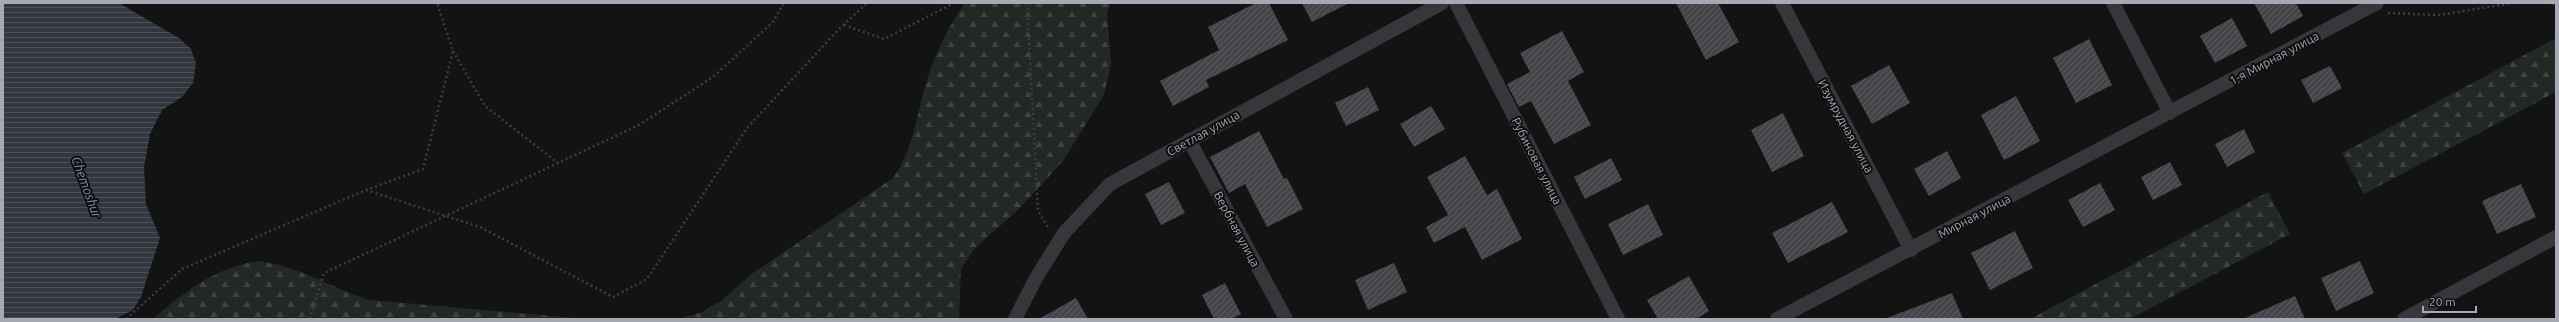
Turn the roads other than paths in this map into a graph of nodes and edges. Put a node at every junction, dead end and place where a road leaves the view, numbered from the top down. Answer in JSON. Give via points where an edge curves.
{"nodes":[{"id":1,"x":1442,"y":3,"type":"edge"},
{"id":2,"x":1456,"y":3,"type":"edge"},
{"id":3,"x":1782,"y":3,"type":"edge"},
{"id":4,"x":2112,"y":3,"type":"edge"},
{"id":5,"x":2377,"y":3,"type":"edge"},
{"id":6,"x":2170,"y":113,"type":"junction"},
{"id":7,"x":1189,"y":140,"type":"junction"},
{"id":8,"x":2556,"y":237,"type":"edge"},
{"id":9,"x":1911,"y":250,"type":"junction"},
{"id":10,"x":1015,"y":319,"type":"edge"},
{"id":11,"x":1286,"y":319,"type":"edge"},
{"id":12,"x":1618,"y":319,"type":"edge"},
{"id":13,"x":1778,"y":319,"type":"edge"},
{"id":14,"x":2404,"y":319,"type":"edge"}],
"edges":[{"from":1,"to":7,"type":"street","name":"Светлая улица"},
{"from":2,"to":12,"type":"street","name":"Рубиновая улица"},
{"from":3,"to":9,"type":"street","name":"Изумрудная улица"},
{"from":4,"to":6,"type":"street"},
{"from":5,"to":6,"type":"street","name":"1-я Мирная улица"},
{"from":6,"to":9,"type":"street","name":"Мирная улица"},
{"from":7,"to":10,"type":"street","name":"Светлая улица","via":[[1110,184],[1064,233],[1036,278]]},
{"from":7,"to":11,"type":"street","name":"Вербная улица"},
{"from":8,"to":14,"type":"street"},
{"from":9,"to":13,"type":"street","name":"Мирная улица"}]}
